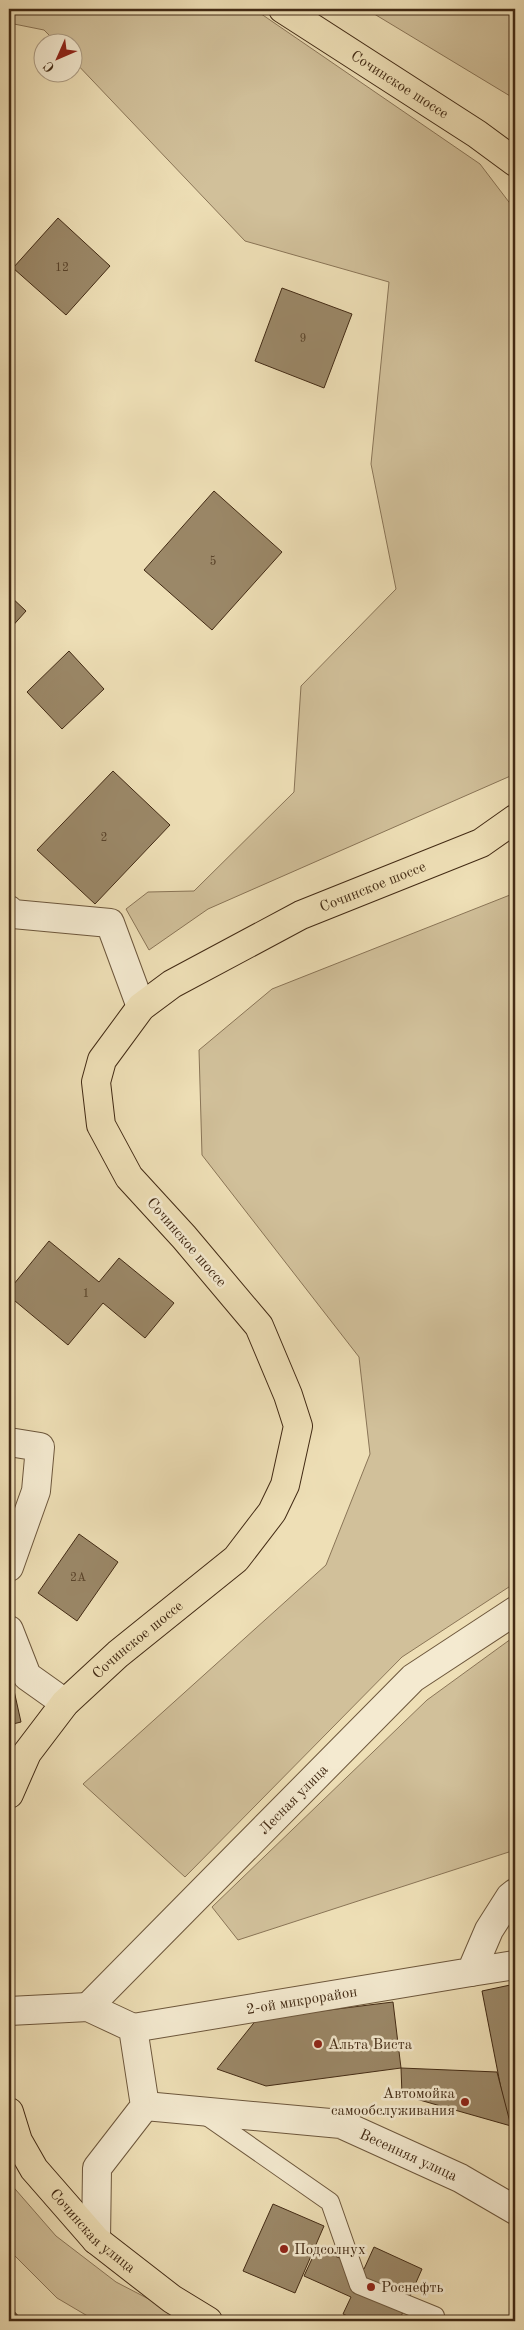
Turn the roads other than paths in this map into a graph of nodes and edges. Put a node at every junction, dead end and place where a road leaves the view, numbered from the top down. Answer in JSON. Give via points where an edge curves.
{"nodes":[{"id":1,"x":282,"y":9,"type":"edge"},
{"id":2,"x":515,"y":162,"type":"edge"},
{"id":3,"x":515,"y":819,"type":"edge"},
{"id":4,"x":9,"y":910,"type":"edge"},
{"id":5,"x":141,"y":1007,"type":"junction"},
{"id":6,"x":9,"y":1442,"type":"edge"},
{"id":7,"x":9,"y":1567,"type":"edge"},
{"id":8,"x":515,"y":1611,"type":"edge"},
{"id":9,"x":9,"y":1630,"type":"edge"},
{"id":10,"x":65,"y":1703,"type":"junction"},
{"id":11,"x":9,"y":1794,"type":"edge"},
{"id":12,"x":515,"y":1893,"type":"edge"},
{"id":13,"x":515,"y":1965,"type":"edge"},
{"id":14,"x":471,"y":1972,"type":"junction"},
{"id":15,"x":88,"y":2007,"type":"junction"},
{"id":16,"x":9,"y":2011,"type":"edge"},
{"id":17,"x":133,"y":2028,"type":"junction"},
{"id":18,"x":145,"y":2106,"type":"junction"},
{"id":19,"x":9,"y":2112,"type":"edge"},
{"id":20,"x":201,"y":2112,"type":"junction"},
{"id":21,"x":515,"y":2210,"type":"edge"},
{"id":22,"x":96,"y":2240,"type":"junction"},
{"id":23,"x":208,"y":2321,"type":"edge"},
{"id":24,"x":436,"y":2321,"type":"edge"}],
"edges":[{"from":1,"to":2,"type":"highway","name":"Сочинское шоссе","via":[[477,134]]},
{"from":3,"to":5,"type":"highway","name":"Сочинское шоссе","via":[[481,843],[301,915],[172,984]]},
{"from":4,"to":5,"type":"street","via":[[13,914],[110,923]]},
{"from":5,"to":10,"type":"highway","name":"Сочинское шоссе","via":[[102,1060],[96,1082],[101,1125],[129,1177],[258,1326],[298,1426],[286,1486],[272,1512],[236,1559],[118,1654]]},
{"from":6,"to":7,"type":"street","via":[[40,1447],[36,1491]]},
{"from":8,"to":15,"type":"street","name":"Лесная улица","via":[[414,1678]]},
{"from":9,"to":10,"type":"street","via":[[27,1676]]},
{"from":10,"to":11,"type":"highway","name":"Сочинское шоссе","via":[[27,1753]]},
{"from":12,"to":14,"type":"street","via":[[489,1930]]},
{"from":13,"to":14,"type":"street","name":"2-ой микрорайон"},
{"from":14,"to":17,"type":"street","name":"2-ой микрорайон"},
{"from":15,"to":16,"type":"street"},
{"from":15,"to":17,"type":"street"},
{"from":17,"to":18,"type":"street"},
{"from":18,"to":20,"type":"street","name":"Весенняя улица"},
{"from":18,"to":22,"type":"street","via":[[97,2168]]},
{"from":19,"to":22,"type":"highway","name":"Сочинская улица","via":[[18,2141],[34,2169]]},
{"from":20,"to":21,"type":"street","name":"Весенняя улица","via":[[341,2124],[460,2178]]},
{"from":20,"to":24,"type":"lane","via":[[330,2202],[359,2285],[435,2316]]},
{"from":22,"to":23,"type":"highway","name":"Сочинская улица","via":[[172,2299]]}]}
